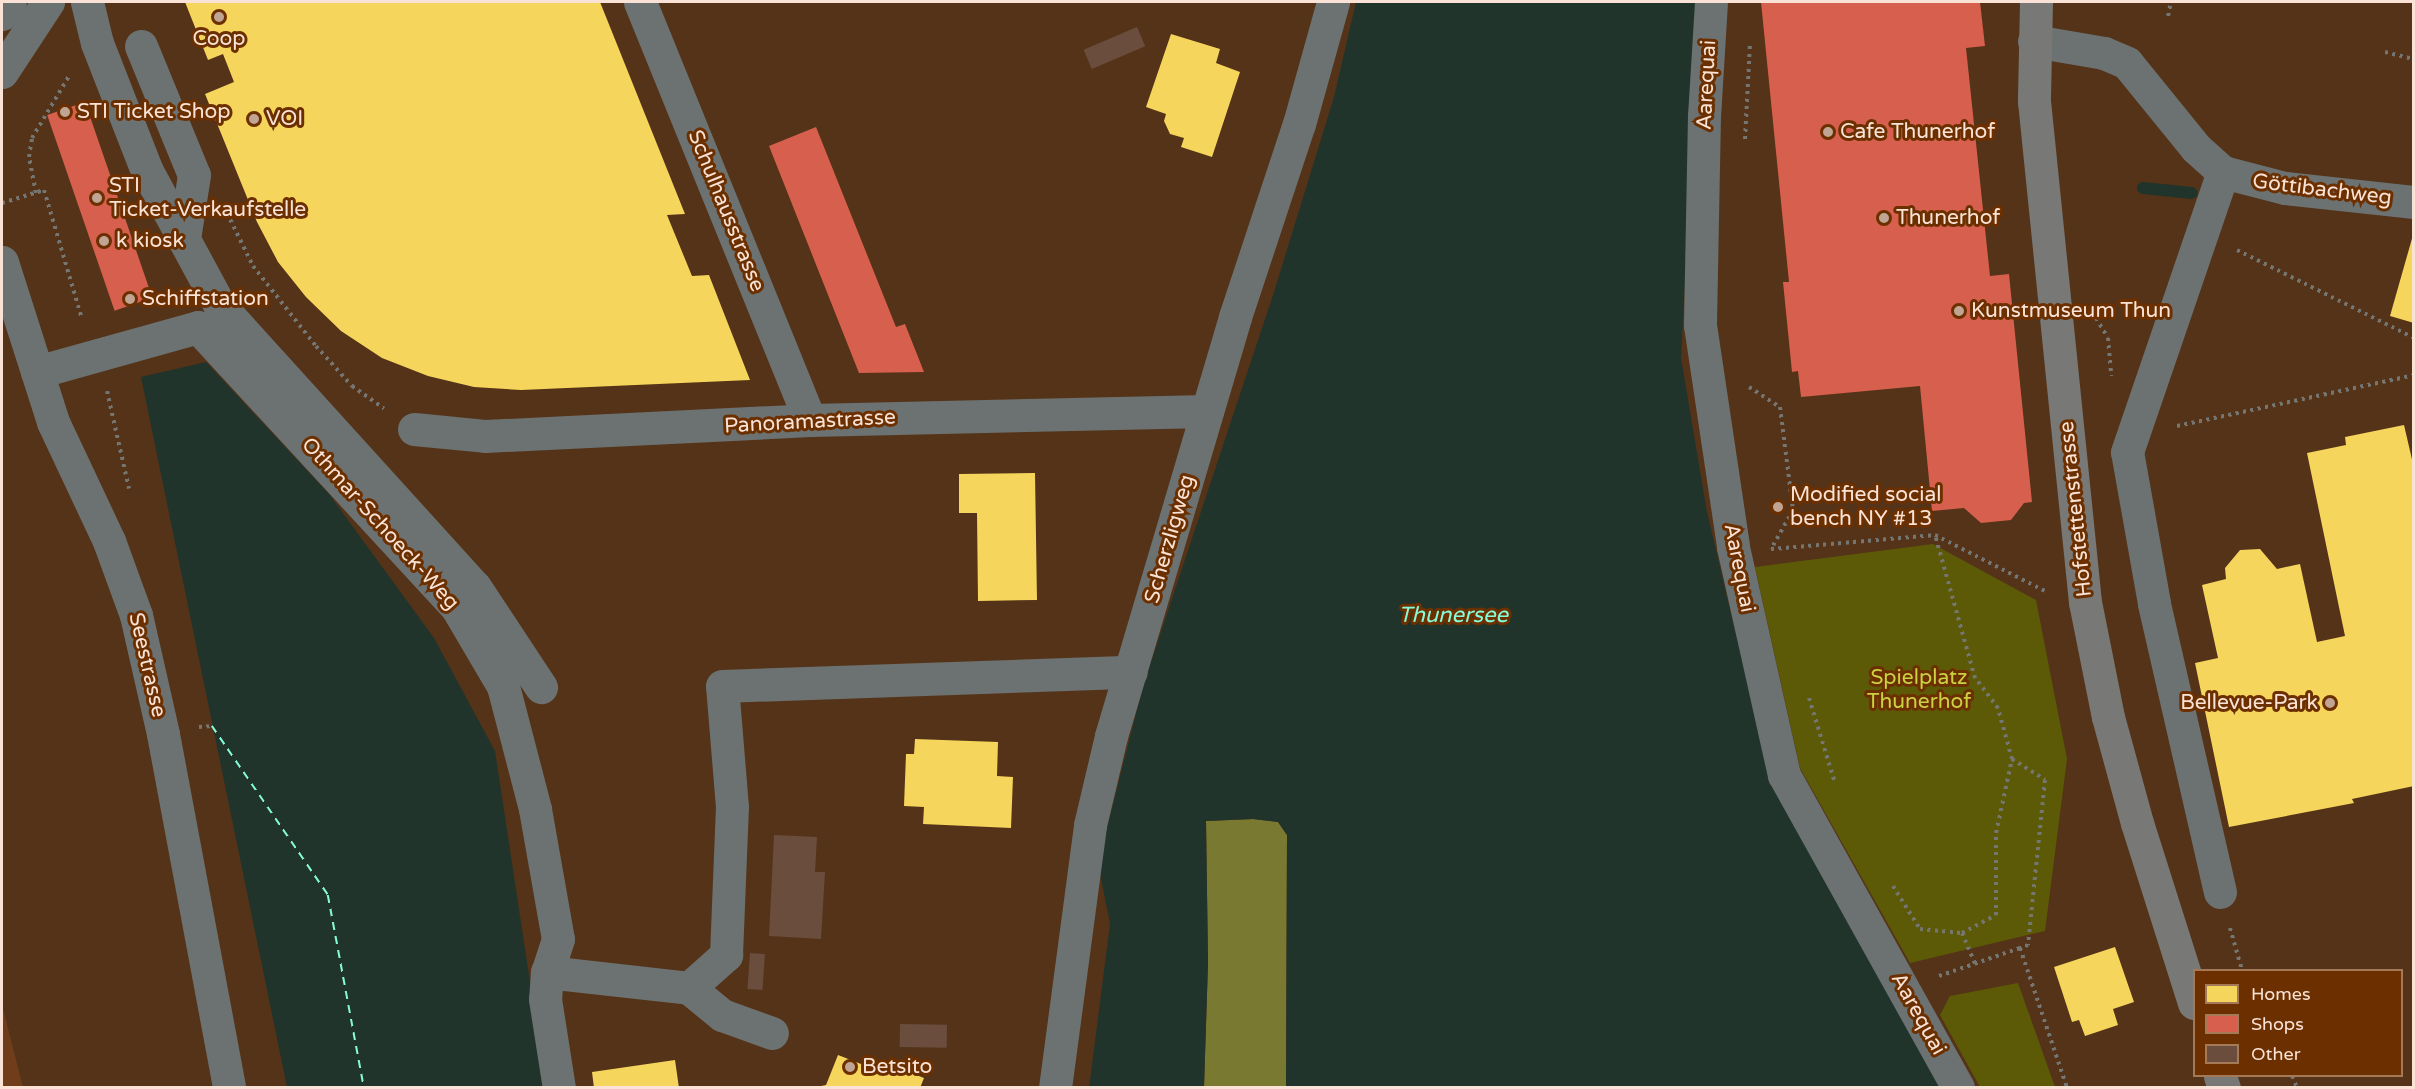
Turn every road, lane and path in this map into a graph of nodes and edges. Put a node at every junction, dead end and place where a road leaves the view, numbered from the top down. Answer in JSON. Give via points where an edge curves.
{"nodes":[{"id":1,"x":10,"y":2,"type":"edge"},
{"id":2,"x":48,"y":2,"type":"edge"},
{"id":3,"x":87,"y":2,"type":"edge"},
{"id":4,"x":640,"y":2,"type":"edge"},
{"id":5,"x":1333,"y":2,"type":"edge"},
{"id":6,"x":1711,"y":2,"type":"edge"},
{"id":7,"x":2036,"y":2,"type":"edge"},
{"id":8,"x":2171,"y":2,"type":"edge"},
{"id":9,"x":2,"y":14,"type":"edge"},
{"id":10,"x":2168,"y":16,"type":"dead end"},
{"id":11,"x":96,"y":36,"type":"junction"},
{"id":12,"x":1750,"y":37,"type":"dead end"},
{"id":13,"x":2034,"y":41,"type":"junction"},
{"id":14,"x":141,"y":45,"type":"dead end"},
{"id":15,"x":2385,"y":52,"type":"dead end"},
{"id":16,"x":2414,"y":59,"type":"edge"},
{"id":17,"x":2,"y":72,"type":"edge"},
{"id":18,"x":1745,"y":143,"type":"dead end"},
{"id":19,"x":2223,"y":172,"type":"junction"},
{"id":20,"x":36,"y":193,"type":"junction"},
{"id":21,"x":2414,"y":202,"type":"edge"},
{"id":22,"x":2,"y":203,"type":"edge"},
{"id":23,"x":224,"y":207,"type":"dead end"},
{"id":24,"x":2201,"y":232,"type":"junction"},
{"id":25,"x":184,"y":239,"type":"junction"},
{"id":26,"x":2,"y":262,"type":"edge"},
{"id":27,"x":209,"y":317,"type":"junction"},
{"id":28,"x":2414,"y":339,"type":"edge"},
{"id":29,"x":93,"y":354,"type":"junction"},
{"id":30,"x":37,"y":372,"type":"junction"},
{"id":31,"x":2414,"y":375,"type":"edge"},
{"id":32,"x":1747,"y":376,"type":"dead end"},
{"id":33,"x":1749,"y":387,"type":"junction"},
{"id":34,"x":107,"y":388,"type":"dead end"},
{"id":35,"x":1748,"y":398,"type":"dead end"},
{"id":36,"x":1207,"y":411,"type":"junction"},
{"id":37,"x":810,"y":420,"type":"junction"},
{"id":38,"x":414,"y":429,"type":"joint"},
{"id":39,"x":2130,"y":436,"type":"junction"},
{"id":40,"x":1935,"y":535,"type":"junction"},
{"id":41,"x":1768,"y":538,"type":"dead end"},
{"id":42,"x":1771,"y":549,"type":"junction"},
{"id":43,"x":1774,"y":560,"type":"dead end"},
{"id":44,"x":2085,"y":602,"type":"junction"},
{"id":45,"x":1131,"y":672,"type":"junction"},
{"id":46,"x":1806,"y":686,"type":"dead end"},
{"id":47,"x":541,"y":687,"type":"dead end"},
{"id":48,"x":2012,"y":759,"type":"junction"},
{"id":49,"x":1836,"y":787,"type":"dead end"},
{"id":50,"x":1888,"y":879,"type":"dead end"},
{"id":51,"x":2220,"y":892,"type":"joint"},
{"id":52,"x":1962,"y":933,"type":"junction"},
{"id":53,"x":2020,"y":948,"type":"junction"},
{"id":54,"x":1975,"y":964,"type":"junction"},
{"id":55,"x":2242,"y":969,"type":"edge"},
{"id":56,"x":547,"y":972,"type":"junction"},
{"id":57,"x":688,"y":988,"type":"junction"},
{"id":58,"x":1905,"y":988,"type":"junction"},
{"id":59,"x":2193,"y":1000,"type":"edge"},
{"id":60,"x":772,"y":1033,"type":"dead end"},
{"id":61,"x":229,"y":1088,"type":"edge"},
{"id":62,"x":559,"y":1088,"type":"edge"},
{"id":63,"x":1055,"y":1088,"type":"edge"},
{"id":64,"x":1958,"y":1088,"type":"edge"},
{"id":65,"x":2067,"y":1088,"type":"edge"}],
"edges":[{"from":1,"to":9,"type":"street"},
{"from":2,"to":17,"type":"street"},
{"from":3,"to":11,"type":"street"},
{"from":4,"to":37,"type":"street","name":"Schulhausstrasse"},
{"from":5,"to":36,"type":"street","name":"Scherzligweg","via":[[1299,124]]},
{"from":6,"to":58,"type":"street","name":"Aarequai","via":[[1704,115],[1700,324],[1733,547],[1784,775]]},
{"from":7,"to":13,"type":"main road","name":"Hofstettenstrasse"},
{"from":8,"to":10,"type":"path"},
{"from":11,"to":20,"type":"path","via":[[36,128],[30,157]]},
{"from":11,"to":25,"type":"street","via":[[147,171]]},
{"from":12,"to":18,"type":"path"},
{"from":13,"to":19,"type":"street","name":"Göttibachweg","via":[[2104,53],[2127,63],[2196,148]]},
{"from":13,"to":44,"type":"main road","name":"Hofstettenstrasse","via":[[2034,101]]},
{"from":14,"to":25,"type":"street","via":[[194,174]]},
{"from":15,"to":16,"type":"path"},
{"from":19,"to":21,"type":"street","name":"Göttibachweg","via":[[2285,188]]},
{"from":19,"to":24,"type":"street"},
{"from":20,"to":22,"type":"path"},
{"from":20,"to":29,"type":"path","via":[[44,190]]},
{"from":23,"to":38,"type":"path","via":[[253,266],[316,346],[352,386]]},
{"from":24,"to":28,"type":"path"},
{"from":24,"to":39,"type":"street"},
{"from":25,"to":27,"type":"street"},
{"from":26,"to":30,"type":"street","name":"Seestrasse"},
{"from":27,"to":29,"type":"street"},
{"from":27,"to":47,"type":"street","via":[[284,379],[475,587]]},
{"from":27,"to":56,"type":"street","name":"Othmar-Schoeck-Weg","via":[[426,569],[484,648],[503,686],[535,809],[558,939]]},
{"from":29,"to":30,"type":"street"},
{"from":29,"to":34,"type":"path"},
{"from":30,"to":61,"type":"street","name":"Seestrasse","via":[[61,440],[109,541],[136,615]]},
{"from":31,"to":39,"type":"path"},
{"from":32,"to":33,"type":"path"},
{"from":33,"to":35,"type":"path"},
{"from":33,"to":42,"type":"path","via":[[1780,407],[1793,510]]},
{"from":36,"to":37,"type":"street","name":"Panoramastrasse"},
{"from":36,"to":45,"type":"street","name":"Scherzligweg"},
{"from":37,"to":38,"type":"street","name":"Panoramastrasse","via":[[485,436]]},
{"from":39,"to":51,"type":"street","via":[[2128,466],[2136,514]]},
{"from":40,"to":42,"type":"path"},
{"from":40,"to":44,"type":"path","via":[[2054,596]]},
{"from":40,"to":48,"type":"path","via":[[1975,678],[1998,708]]},
{"from":41,"to":42,"type":"path"},
{"from":42,"to":43,"type":"path"},
{"from":44,"to":59,"type":"main road","name":"Hofstettenstrasse","via":[[2125,780]]},
{"from":45,"to":57,"type":"street","via":[[722,686],[732,807],[726,955]]},
{"from":45,"to":63,"type":"street","name":"Scherzligweg","via":[[1090,825]]},
{"from":46,"to":49,"type":"path"},
{"from":48,"to":52,"type":"path","via":[[1996,833],[1996,915]]},
{"from":48,"to":53,"type":"path","via":[[2045,780],[2028,945]]},
{"from":50,"to":52,"type":"path","via":[[1920,929]]},
{"from":51,"to":55,"type":"path"},
{"from":52,"to":54,"type":"path"},
{"from":53,"to":54,"type":"path"},
{"from":53,"to":65,"type":"path"},
{"from":54,"to":58,"type":"path"},
{"from":56,"to":57,"type":"street"},
{"from":56,"to":62,"type":"street","name":"Othmar-Schoeck-Weg","via":[[545,999]]},
{"from":57,"to":60,"type":"street","via":[[722,1015]]},
{"from":58,"to":64,"type":"street","name":"Aarequai"}]}
